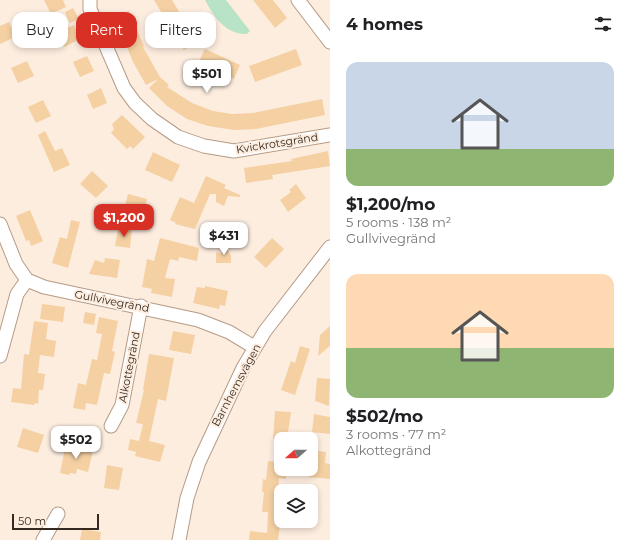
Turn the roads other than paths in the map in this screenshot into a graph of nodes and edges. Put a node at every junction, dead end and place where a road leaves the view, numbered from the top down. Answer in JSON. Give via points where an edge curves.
{"nodes":[{"id":1,"x":90,"y":0,"type":"edge"},
{"id":2,"x":298,"y":0,"type":"edge"},
{"id":3,"x":330,"y":42,"type":"edge"},
{"id":4,"x":330,"y":135,"type":"edge"},
{"id":5,"x":0,"y":224,"type":"edge"},
{"id":6,"x":330,"y":247,"type":"edge"},
{"id":7,"x":326,"y":262,"type":"edge"},
{"id":8,"x":27,"y":280,"type":"junction"},
{"id":9,"x":141,"y":306,"type":"junction"},
{"id":10,"x":254,"y":348,"type":"junction"},
{"id":11,"x":0,"y":356,"type":"edge"},
{"id":12,"x":111,"y":426,"type":"dead end"},
{"id":13,"x":58,"y":514,"type":"dead end"},
{"id":14,"x":179,"y":537,"type":"edge"},
{"id":15,"x":43,"y":540,"type":"edge"}],
"edges":[{"from":1,"to":4,"type":"street","name":"Kvickrotsgränd","via":[[90,9],[124,88],[152,119],[178,137],[204,146],[234,151]]},
{"from":2,"to":3,"type":"street"},
{"from":5,"to":8,"type":"street","via":[[16,264]]},
{"from":6,"to":7,"type":"street","name":"Barnhemsvägen"},
{"from":7,"to":10,"type":"street","name":"Barnhemsvägen"},
{"from":8,"to":9,"type":"street","name":"Gullvivegränd","via":[[44,287]]},
{"from":8,"to":11,"type":"street","via":[[17,294]]},
{"from":9,"to":10,"type":"street","name":"Gullvivegränd","via":[[198,320],[229,332]]},
{"from":9,"to":12,"type":"street","name":"Alkottegränd","via":[[122,405]]},
{"from":10,"to":14,"type":"street","name":"Barnhemsvägen","via":[[204,448],[187,498]]},
{"from":13,"to":15,"type":"street"}]}
